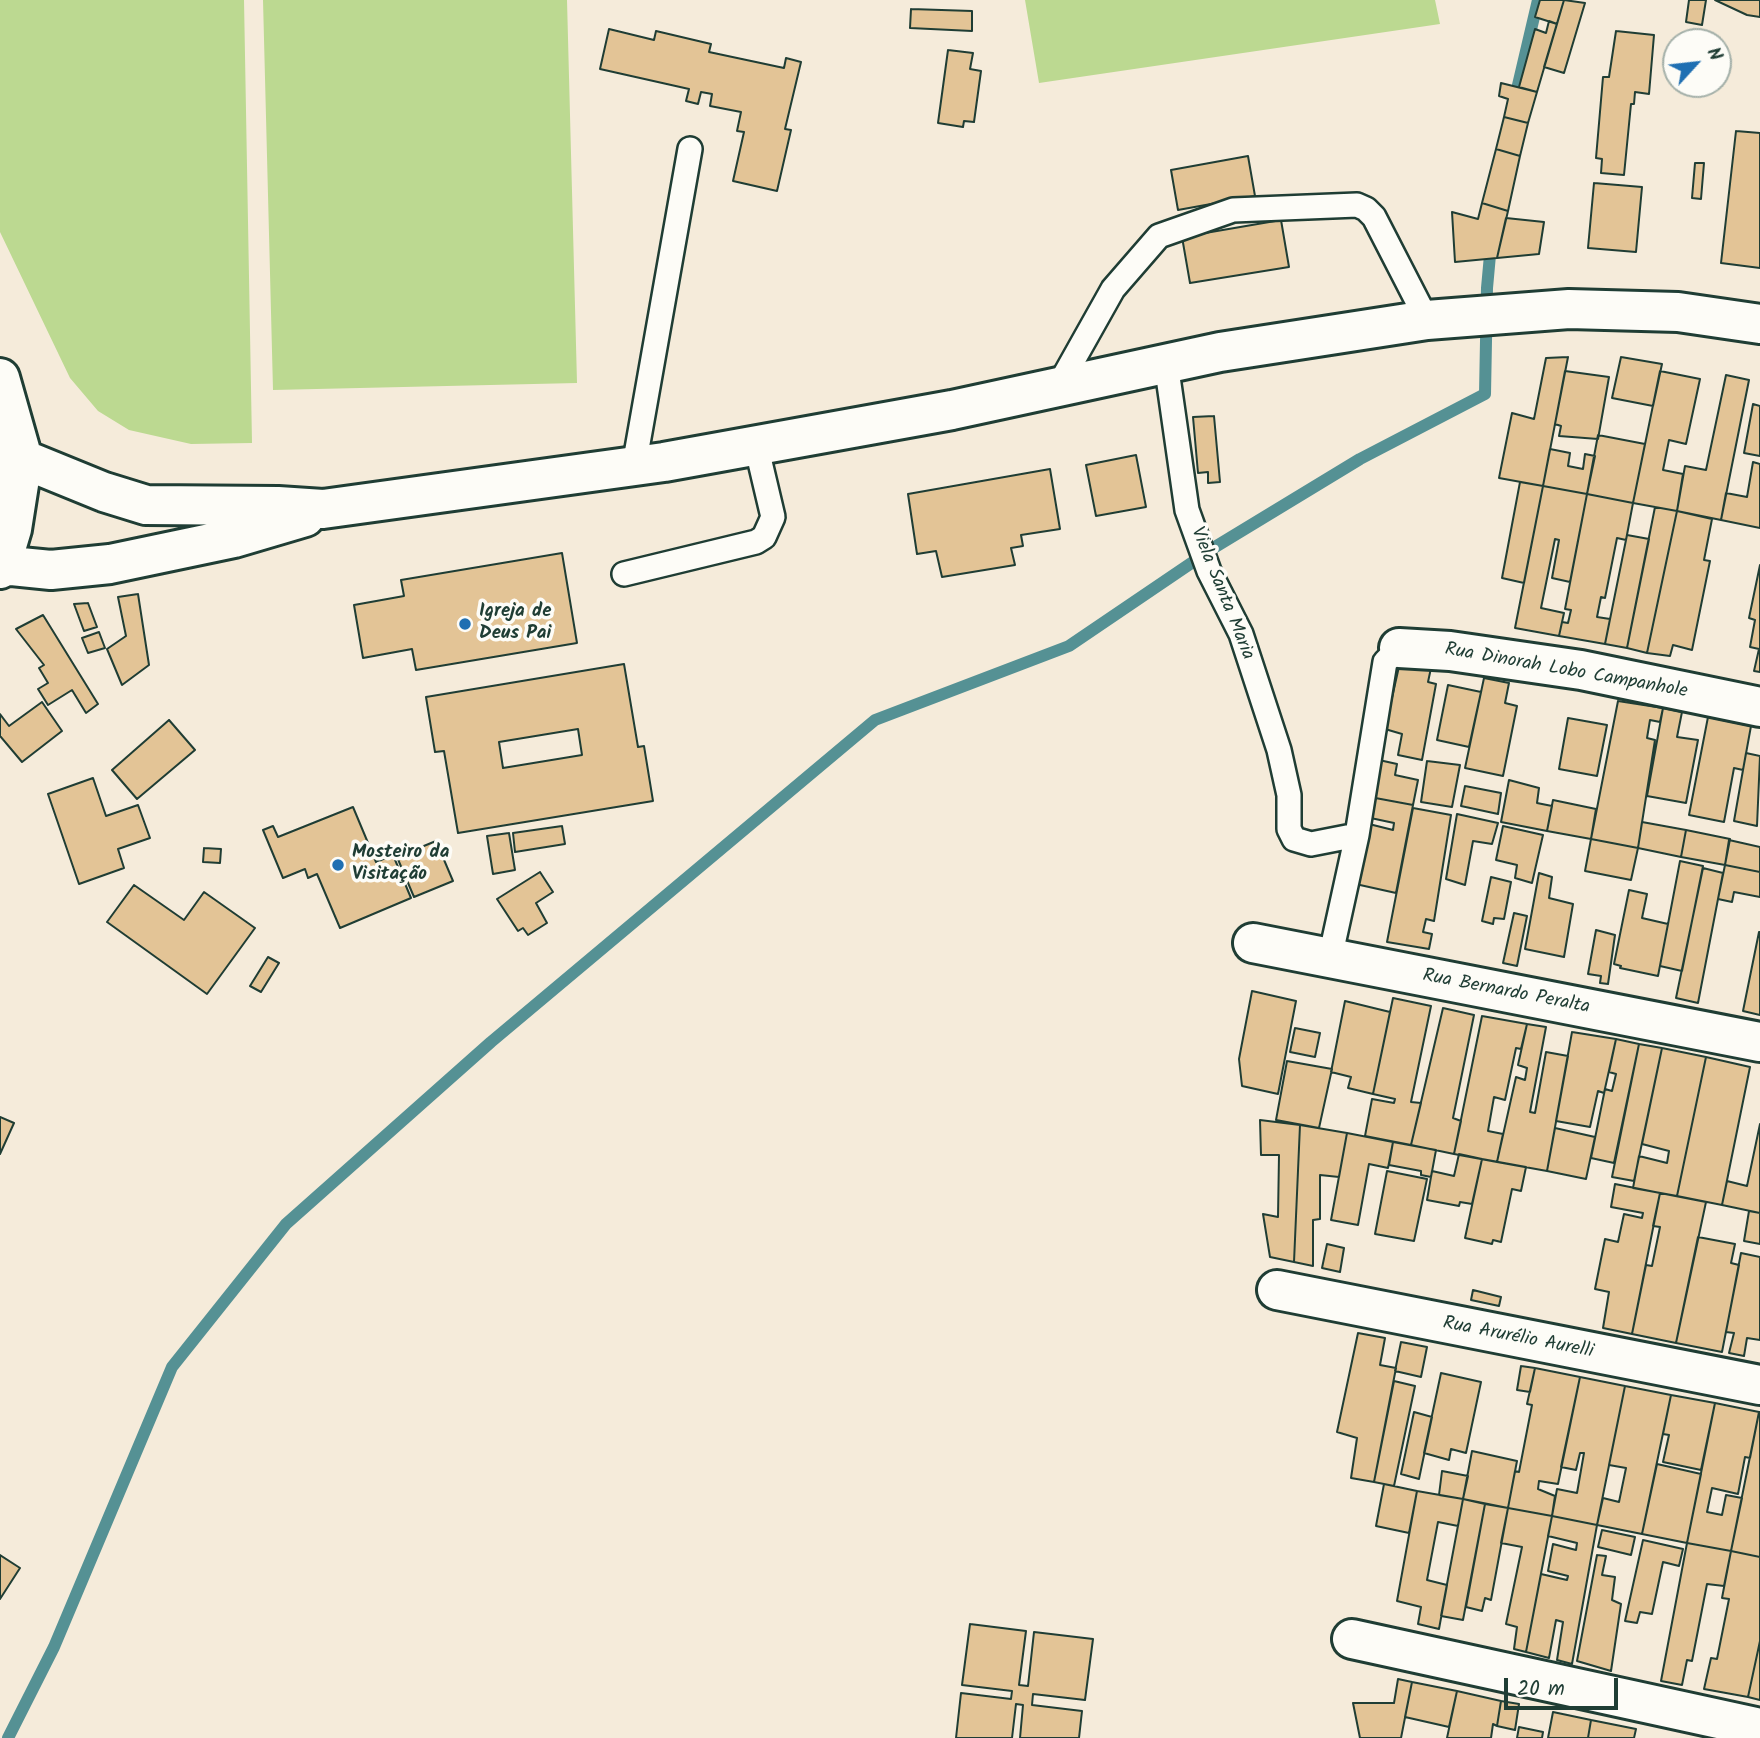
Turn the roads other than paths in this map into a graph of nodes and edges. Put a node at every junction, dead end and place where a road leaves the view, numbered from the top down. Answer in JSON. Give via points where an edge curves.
{"nodes":[{"id":1,"x":690,"y":149,"type":"dead end"},
{"id":2,"x":1444,"y":320,"type":"junction"},
{"id":3,"x":1760,"y":324,"type":"edge"},
{"id":4,"x":1166,"y":363,"type":"junction"},
{"id":5,"x":1058,"y":387,"type":"junction"},
{"id":6,"x":5,"y":393,"type":"edge"},
{"id":7,"x":756,"y":446,"type":"junction"},
{"id":8,"x":12,"y":463,"type":"edge"},
{"id":9,"x":634,"y":466,"type":"junction"},
{"id":10,"x":79,"y":482,"type":"junction"},
{"id":11,"x":323,"y":509,"type":"junction"},
{"id":12,"x":0,"y":567,"type":"edge"},
{"id":13,"x":624,"y":574,"type":"dead end"},
{"id":14,"x":1399,"y":648,"type":"joint"},
{"id":15,"x":1760,"y":707,"type":"edge"},
{"id":16,"x":1357,"y":835,"type":"junction"},
{"id":17,"x":1253,"y":943,"type":"dead end"},
{"id":18,"x":1330,"y":958,"type":"junction"},
{"id":19,"x":1760,"y":1042,"type":"edge"},
{"id":20,"x":1277,"y":1290,"type":"dead end"},
{"id":21,"x":1760,"y":1385,"type":"edge"},
{"id":22,"x":1352,"y":1639,"type":"dead end"},
{"id":23,"x":1760,"y":1728,"type":"edge"}],
"edges":[{"from":1,"to":9,"type":"lane"},
{"from":2,"to":3,"type":"main road","via":[[1569,309],[1678,312]]},
{"from":2,"to":4,"type":"main road"},
{"from":2,"to":5,"type":"lane","via":[[1366,209],[1357,205],[1233,210],[1159,236],[1113,289]]},
{"from":4,"to":5,"type":"main road"},
{"from":4,"to":16,"type":"lane","name":"Viela Santa Maria","via":[[1187,510],[1209,571],[1241,634],[1279,750],[1289,795],[1289,829],[1294,839],[1311,844]]},
{"from":5,"to":7,"type":"main road"},
{"from":6,"to":8,"type":"main road"},
{"from":6,"to":10,"type":"main road"},
{"from":7,"to":9,"type":"main road"},
{"from":7,"to":13,"type":"lane","via":[[773,517],[764,537]]},
{"from":8,"to":10,"type":"main road"},
{"from":8,"to":12,"type":"main road","via":[[14,518]]},
{"from":9,"to":11,"type":"main road"},
{"from":10,"to":11,"type":"main road","via":[[146,505]]},
{"from":11,"to":12,"type":"main road","via":[[234,538],[110,564],[51,570]]},
{"from":14,"to":15,"type":"main road","name":"Rua Dinorah Lobo Campanhole","via":[[1581,670]]},
{"from":14,"to":16,"type":"lane","name":"Rua Dinorah Lobo Campanhole","via":[[1385,662]]},
{"from":16,"to":18,"type":"lane","name":"Rua Dinorah Lobo Campanhole"},
{"from":17,"to":18,"type":"main road","name":"Rua Bernardo Peralta"},
{"from":18,"to":19,"type":"main road","name":"Rua Bernardo Peralta"},
{"from":20,"to":21,"type":"main road","name":"Rua Arurélio Aurelli"},
{"from":22,"to":23,"type":"main road"}]}
